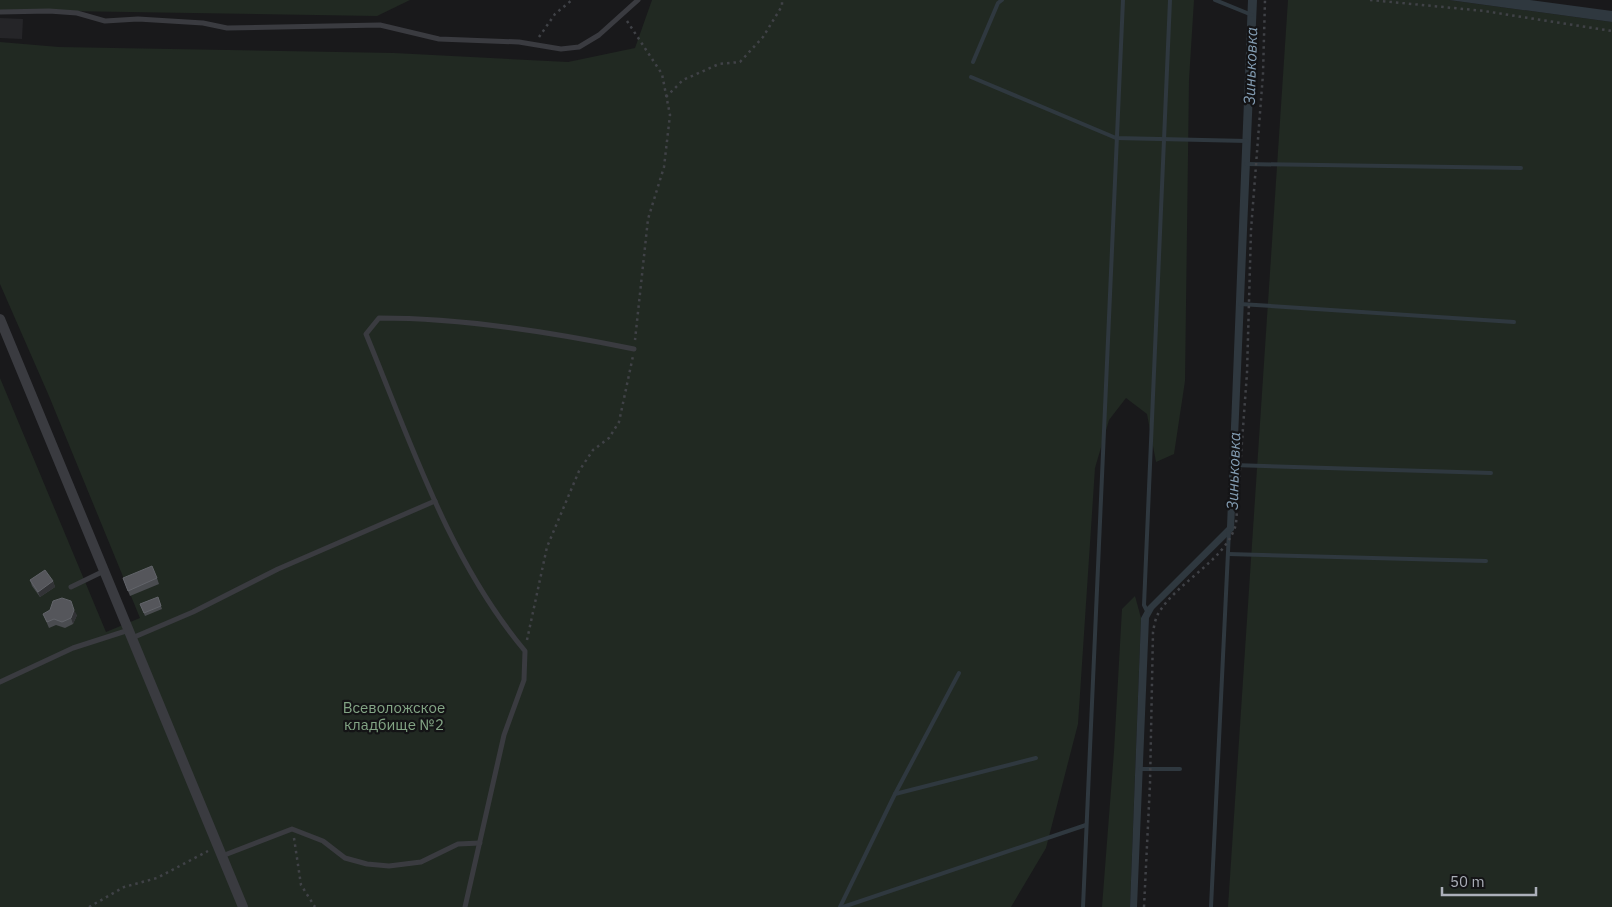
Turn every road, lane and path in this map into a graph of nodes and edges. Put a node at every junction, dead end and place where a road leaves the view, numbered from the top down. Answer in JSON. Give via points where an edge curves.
{"nodes":[{"id":1,"x":572,"y":0,"type":"edge"},
{"id":2,"x":638,"y":0,"type":"edge"},
{"id":3,"x":782,"y":0,"type":"edge"},
{"id":4,"x":1265,"y":0,"type":"edge"},
{"id":5,"x":1370,"y":0,"type":"edge"},
{"id":6,"x":0,"y":12,"type":"edge"},
{"id":7,"x":622,"y":15,"type":"junction"},
{"id":8,"x":1612,"y":31,"type":"edge"},
{"id":9,"x":534,"y":44,"type":"junction"},
{"id":10,"x":666,"y":97,"type":"junction"},
{"id":11,"x":0,"y":319,"type":"edge"},
{"id":12,"x":634,"y":349,"type":"junction"},
{"id":13,"x":435,"y":501,"type":"junction"},
{"id":14,"x":104,"y":570,"type":"junction"},
{"id":15,"x":71,"y":587,"type":"dead end"},
{"id":16,"x":130,"y":634,"type":"junction"},
{"id":17,"x":525,"y":651,"type":"junction"},
{"id":18,"x":0,"y":682,"type":"edge"},
{"id":19,"x":292,"y":829,"type":"junction"},
{"id":20,"x":480,"y":842,"type":"junction"},
{"id":21,"x":218,"y":846,"type":"junction"},
{"id":22,"x":222,"y":856,"type":"junction"},
{"id":23,"x":89,"y":907,"type":"edge"},
{"id":24,"x":243,"y":907,"type":"edge"},
{"id":25,"x":315,"y":907,"type":"edge"},
{"id":26,"x":465,"y":907,"type":"edge"},
{"id":27,"x":1144,"y":907,"type":"edge"}],
"edges":[{"from":1,"to":9,"type":"path","via":[[555,14]]},
{"from":2,"to":7,"type":"lane"},
{"from":3,"to":10,"type":"path","via":[[782,6],[762,37],[740,62],[719,64],[683,80]]},
{"from":4,"to":27,"type":"path","via":[[1251,230],[1247,373],[1236,524],[1234,534],[1223,548],[1158,614],[1153,632]]},
{"from":5,"to":8,"type":"path","via":[[1484,11]]},
{"from":6,"to":9,"type":"lane","via":[[49,11],[105,21],[203,22],[226,28],[380,25],[439,38]]},
{"from":7,"to":9,"type":"lane","via":[[600,35],[579,47],[562,49]]},
{"from":7,"to":10,"type":"path","via":[[662,74]]},
{"from":10,"to":12,"type":"path","via":[[670,115],[664,167],[648,219]]},
{"from":11,"to":14,"type":"street"},
{"from":12,"to":13,"type":"lane","via":[[426,318],[379,318],[366,334]]},
{"from":12,"to":17,"type":"path","via":[[619,422],[579,471],[547,547]]},
{"from":13,"to":16,"type":"lane","via":[[278,569],[193,612]]},
{"from":13,"to":17,"type":"lane","via":[[501,622]]},
{"from":14,"to":15,"type":"lane"},
{"from":14,"to":16,"type":"street"},
{"from":16,"to":18,"type":"lane","via":[[73,648]]},
{"from":16,"to":21,"type":"street"},
{"from":17,"to":20,"type":"lane","via":[[524,680],[504,735]]},
{"from":19,"to":20,"type":"lane","via":[[323,841],[346,858],[390,866],[421,862],[458,844]]},
{"from":19,"to":22,"type":"lane"},
{"from":19,"to":25,"type":"path","via":[[301,884]]},
{"from":20,"to":26,"type":"lane"},
{"from":21,"to":22,"type":"street"},
{"from":21,"to":23,"type":"path","via":[[157,878],[124,887]]},
{"from":22,"to":24,"type":"street"}]}
